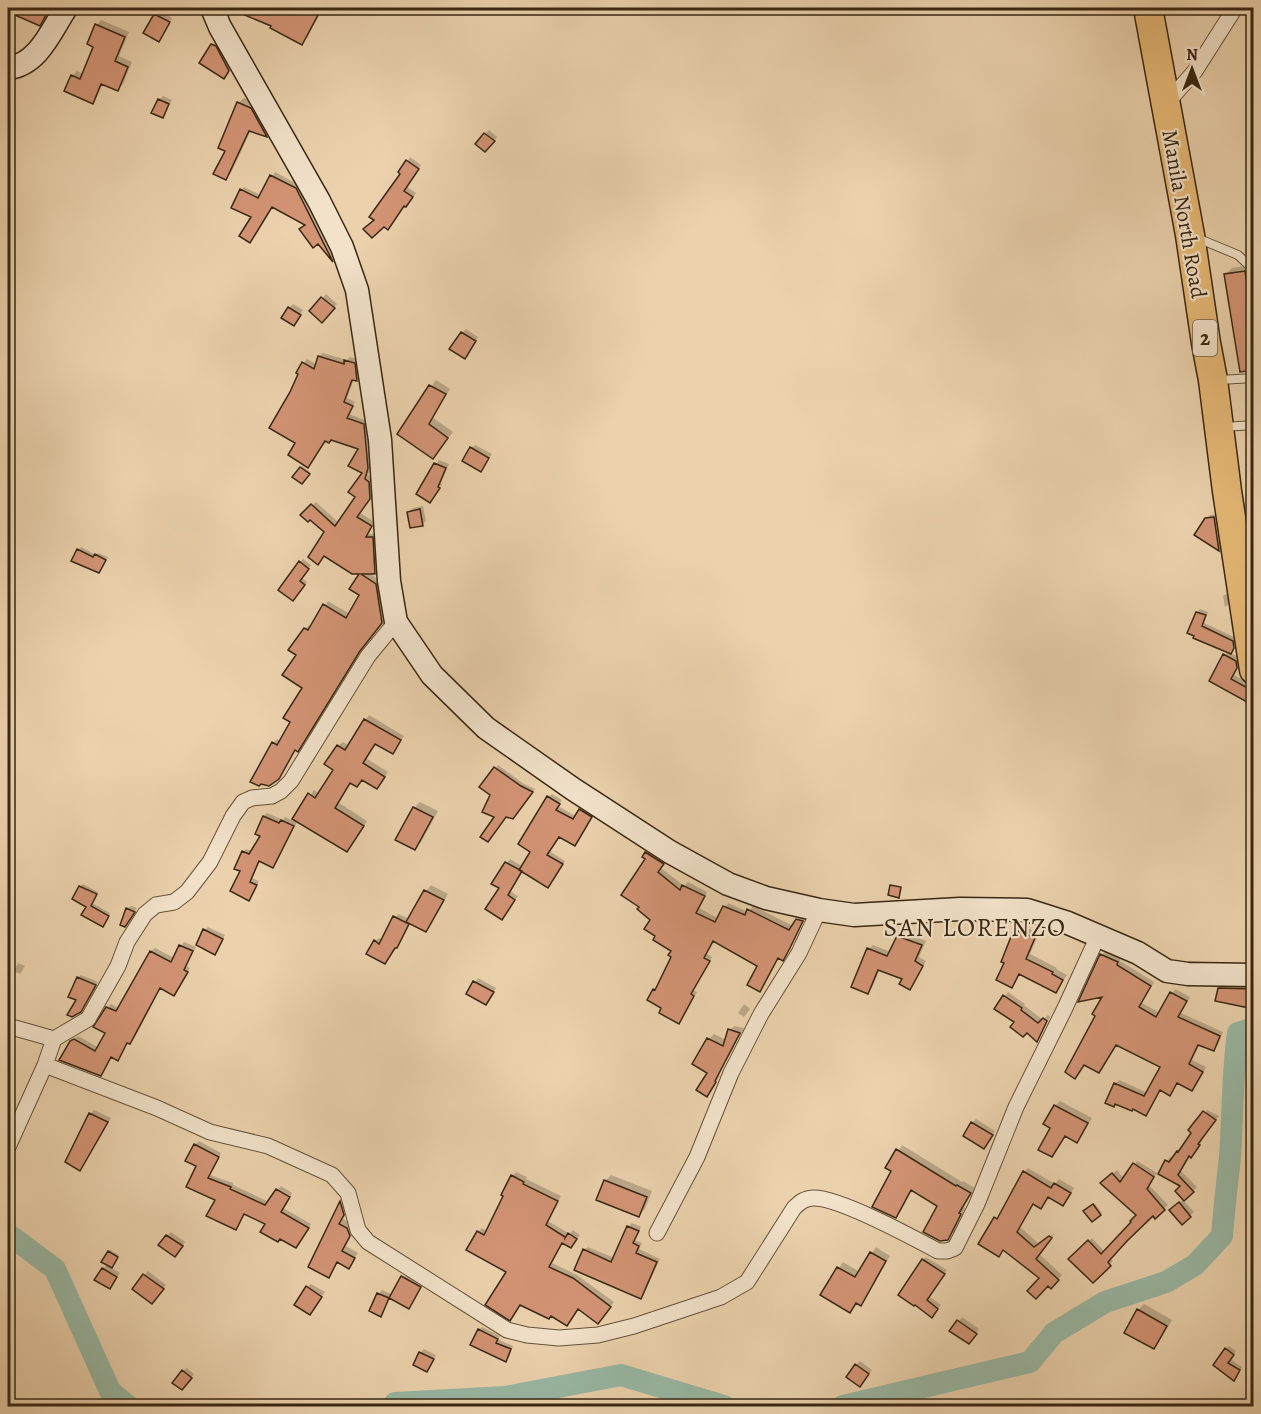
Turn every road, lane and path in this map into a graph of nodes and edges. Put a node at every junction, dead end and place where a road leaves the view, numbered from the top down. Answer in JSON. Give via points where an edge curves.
{"nodes":[{"id":1,"x":66,"y":8,"type":"edge"},
{"id":2,"x":212,"y":8,"type":"edge"},
{"id":3,"x":1148,"y":8,"type":"edge"},
{"id":4,"x":1235,"y":8,"type":"edge"},
{"id":5,"x":8,"y":68,"type":"edge"},
{"id":6,"x":1165,"y":105,"type":"junction"},
{"id":7,"x":1190,"y":235,"type":"junction"},
{"id":8,"x":1254,"y":270,"type":"edge"},
{"id":9,"x":1254,"y":378,"type":"edge"},
{"id":10,"x":1213,"y":380,"type":"junction"},
{"id":11,"x":1254,"y":425,"type":"edge"},
{"id":12,"x":1219,"y":427,"type":"junction"},
{"id":13,"x":1250,"y":611,"type":"edge"},
{"id":14,"x":396,"y":622,"type":"junction"},
{"id":15,"x":1254,"y":669,"type":"edge"},
{"id":16,"x":819,"y":910,"type":"junction"},
{"id":17,"x":1098,"y":936,"type":"junction"},
{"id":18,"x":1254,"y":975,"type":"edge"},
{"id":19,"x":8,"y":1026,"type":"edge"},
{"id":20,"x":54,"y":1039,"type":"junction"},
{"id":21,"x":45,"y":1065,"type":"junction"},
{"id":22,"x":8,"y":1147,"type":"edge"},
{"id":23,"x":657,"y":1233,"type":"dead end"}],
"edges":[{"from":1,"to":5,"type":"street","via":[[33,59]]},
{"from":2,"to":14,"type":"street","via":[[319,201],[342,247],[357,290],[380,440],[389,581]]},
{"from":3,"to":6,"type":"highway","name":"Manila North Road","number":"2"},
{"from":4,"to":6,"type":"street","via":[[1195,71]]},
{"from":6,"to":7,"type":"highway","name":"Manila North Road","number":"2"},
{"from":7,"to":8,"type":"lane","via":[[1238,255]]},
{"from":7,"to":10,"type":"highway","name":"Manila North Road","number":"2"},
{"from":9,"to":10,"type":"lane"},
{"from":10,"to":12,"type":"highway","name":"Manila North Road","number":"2"},
{"from":11,"to":12,"type":"lane"},
{"from":12,"to":13,"type":"highway","name":"Manila North Road","number":"2"},
{"from":13,"to":15,"type":"highway","name":"Manila North Road","number":"2"},
{"from":14,"to":16,"type":"street","via":[[432,675],[486,728],[573,789],[670,852],[728,884],[766,898]]},
{"from":14,"to":20,"type":"street","via":[[369,656],[291,781],[272,796],[243,802],[210,862],[187,892],[145,914],[88,1019]]},
{"from":16,"to":17,"type":"street","via":[[854,915],[1027,910]]},
{"from":16,"to":23,"type":"street","via":[[731,1073],[697,1157]]},
{"from":17,"to":18,"type":"street","via":[[1177,973]]},
{"from":17,"to":21,"type":"street","via":[[1016,1107],[955,1248],[938,1251],[836,1201],[813,1198],[794,1208],[747,1282],[721,1297],[598,1335],[559,1338],[507,1330],[368,1242],[358,1230],[348,1192],[332,1175],[268,1146],[210,1132]]},
{"from":19,"to":20,"type":"street"},
{"from":20,"to":21,"type":"street"},
{"from":21,"to":22,"type":"street"}]}
